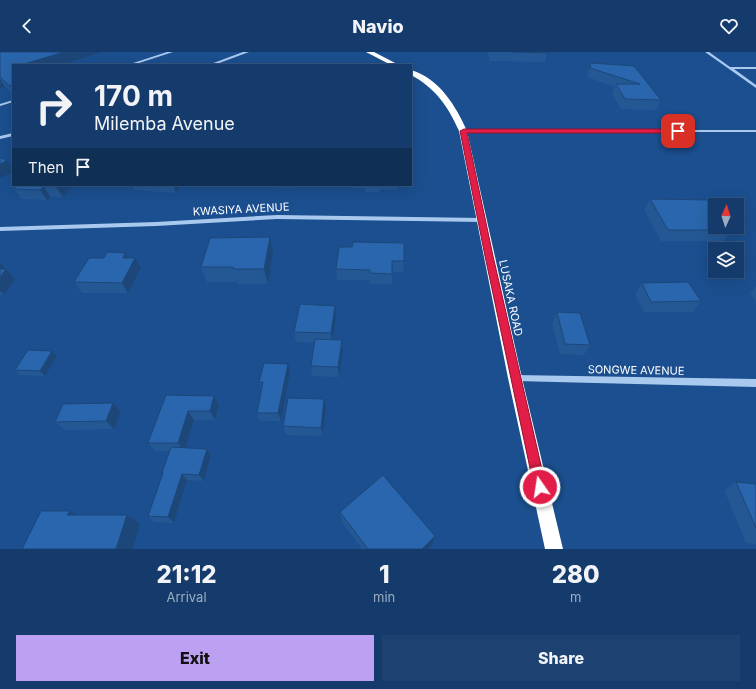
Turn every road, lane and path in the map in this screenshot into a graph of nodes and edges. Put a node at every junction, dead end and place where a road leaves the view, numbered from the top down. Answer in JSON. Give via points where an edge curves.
{"nodes":[{"id":1,"x":171,"y":52,"type":"edge"},
{"id":2,"x":247,"y":52,"type":"edge"},
{"id":3,"x":369,"y":52,"type":"edge"},
{"id":4,"x":707,"y":52,"type":"edge"},
{"id":5,"x":132,"y":64,"type":"edge"},
{"id":6,"x":213,"y":64,"type":"edge"},
{"id":7,"x":394,"y":64,"type":"edge"},
{"id":8,"x":730,"y":68,"type":"junction"},
{"id":9,"x":756,"y":68,"type":"edge"},
{"id":10,"x":412,"y":73,"type":"edge"},
{"id":11,"x":756,"y":87,"type":"edge"},
{"id":12,"x":12,"y":101,"type":"edge"},
{"id":13,"x":0,"y":105,"type":"edge"},
{"id":14,"x":464,"y":131,"type":"junction"},
{"id":15,"x":756,"y":131,"type":"edge"},
{"id":16,"x":12,"y":134,"type":"edge"},
{"id":17,"x":0,"y":138,"type":"edge"},
{"id":18,"x":482,"y":220,"type":"junction"},
{"id":19,"x":0,"y":229,"type":"edge"},
{"id":20,"x":515,"y":378,"type":"junction"},
{"id":21,"x":756,"y":383,"type":"edge"},
{"id":22,"x":554,"y":549,"type":"edge"}],
"edges":[{"from":1,"to":5,"type":"street"},
{"from":2,"to":6,"type":"street"},
{"from":3,"to":7,"type":"highway"},
{"from":4,"to":8,"type":"street"},
{"from":8,"to":9,"type":"street"},
{"from":8,"to":11,"type":"street"},
{"from":10,"to":14,"type":"highway","name":"LUSAKA ROAD","via":[[436,88],[446,98]]},
{"from":12,"to":13,"type":"street"},
{"from":14,"to":15,"type":"street"},
{"from":14,"to":18,"type":"highway","name":"LUSAKA ROAD"},
{"from":16,"to":17,"type":"street"},
{"from":18,"to":19,"type":"street","name":"KWASIYA AVENUE","via":[[276,216],[156,224]]},
{"from":18,"to":20,"type":"highway","name":"LUSAKA ROAD"},
{"from":20,"to":21,"type":"street","name":"SONGWE AVENUE"},
{"from":20,"to":22,"type":"highway","name":"LUSAKA ROAD"}]}
